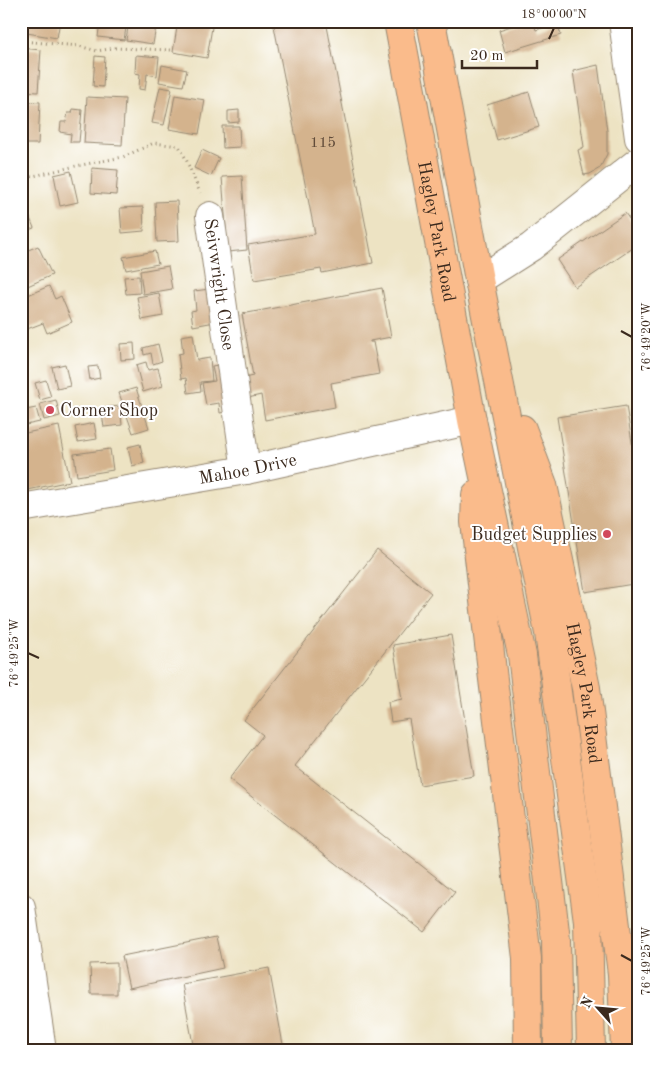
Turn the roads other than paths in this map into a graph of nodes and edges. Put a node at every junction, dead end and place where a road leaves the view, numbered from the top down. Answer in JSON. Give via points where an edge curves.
{"nodes":[{"id":1,"x":398,"y":21,"type":"edge"},
{"id":2,"x":431,"y":21,"type":"edge"},
{"id":3,"x":623,"y":21,"type":"edge"},
{"id":4,"x":639,"y":138,"type":"edge"},
{"id":5,"x":639,"y":161,"type":"edge"},
{"id":6,"x":210,"y":216,"type":"road end"},
{"id":7,"x":479,"y":280,"type":"junction"},
{"id":8,"x":492,"y":348,"type":"junction"},
{"id":9,"x":474,"y":430,"type":"junction"},
{"id":10,"x":246,"y":470,"type":"junction"},
{"id":11,"x":21,"y":508,"type":"edge"},
{"id":12,"x":21,"y":908,"type":"edge"},
{"id":13,"x":42,"y":1050,"type":"edge"},
{"id":14,"x":528,"y":1050,"type":"edge"},
{"id":15,"x":558,"y":1050,"type":"edge"},
{"id":16,"x":590,"y":1050,"type":"edge"},
{"id":17,"x":625,"y":1050,"type":"edge"}],
"edges":[{"from":1,"to":9,"type":"main road","name":"Hagley Park Road"},
{"from":2,"to":7,"type":"main road","name":"Hagley Park Road"},
{"from":3,"to":4,"type":"street"},
{"from":5,"to":7,"type":"street","via":[[531,247]]},
{"from":6,"to":10,"type":"street","name":"Seivwright Close"},
{"from":7,"to":8,"type":"main road","name":"Hagley Park Road"},
{"from":8,"to":16,"type":"main road","name":"Hagley Park Road","via":[[551,643],[588,921]]},
{"from":8,"to":17,"type":"main road","name":"Hagley Park Road","via":[[543,485],[586,688],[622,974]]},
{"from":9,"to":10,"type":"street","name":"Mahoe Drive"},
{"from":9,"to":14,"type":"main road","name":"Hagley Park Road","via":[[475,522],[527,958]]},
{"from":9,"to":15,"type":"main road","name":"Hagley Park Road","via":[[522,654],[556,940]]},
{"from":10,"to":11,"type":"street","name":"Mahoe Drive"},
{"from":12,"to":13,"type":"street"}]}
